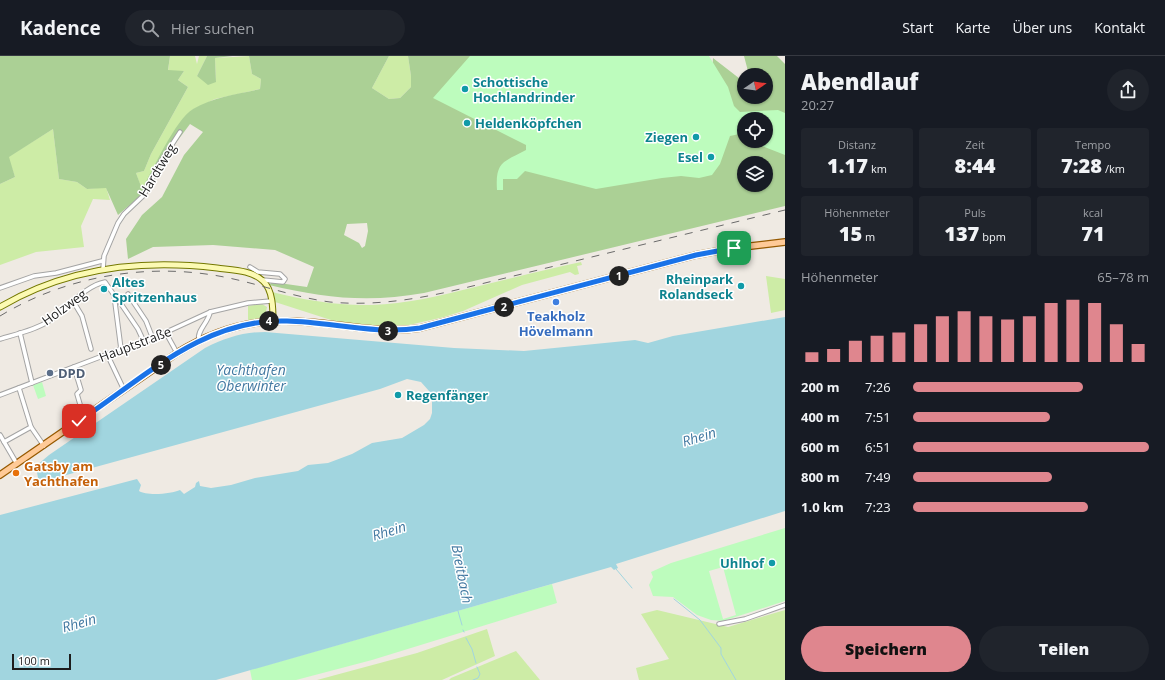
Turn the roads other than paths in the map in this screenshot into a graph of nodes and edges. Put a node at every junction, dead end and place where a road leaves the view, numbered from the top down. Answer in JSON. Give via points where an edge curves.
{"nodes":[{"id":1,"x":180,"y":132,"type":"dead end"},
{"id":2,"x":785,"y":242,"type":"edge"},
{"id":3,"x":102,"y":262,"type":"junction"},
{"id":4,"x":250,"y":267,"type":"dead end"},
{"id":5,"x":102,"y":270,"type":"junction"},
{"id":6,"x":263,"y":280,"type":"junction"},
{"id":7,"x":0,"y":288,"type":"edge"},
{"id":8,"x":128,"y":294,"type":"dead end"},
{"id":9,"x":114,"y":295,"type":"junction"},
{"id":10,"x":73,"y":301,"type":"junction"},
{"id":11,"x":271,"y":301,"type":"junction"},
{"id":12,"x":0,"y":307,"type":"edge"},
{"id":13,"x":210,"y":312,"type":"junction"},
{"id":14,"x":273,"y":321,"type":"junction"},
{"id":15,"x":166,"y":333,"type":"junction"},
{"id":16,"x":20,"y":334,"type":"junction"},
{"id":17,"x":0,"y":339,"type":"edge"},
{"id":18,"x":154,"y":339,"type":"junction"},
{"id":19,"x":199,"y":340,"type":"junction"},
{"id":20,"x":144,"y":342,"type":"junction"},
{"id":21,"x":91,"y":349,"type":"dead end"},
{"id":22,"x":121,"y":349,"type":"junction"},
{"id":23,"x":177,"y":353,"type":"junction"},
{"id":24,"x":107,"y":354,"type":"junction"},
{"id":25,"x":76,"y":366,"type":"junction"},
{"id":26,"x":32,"y":383,"type":"junction"},
{"id":27,"x":19,"y":388,"type":"junction"},
{"id":28,"x":124,"y":390,"type":"junction"},
{"id":29,"x":0,"y":395,"type":"edge"},
{"id":30,"x":84,"y":418,"type":"junction"},
{"id":31,"x":31,"y":427,"type":"junction"},
{"id":32,"x":0,"y":435,"type":"edge"},
{"id":33,"x":4,"y":442,"type":"junction"},
{"id":34,"x":44,"y":446,"type":"junction"},
{"id":35,"x":17,"y":464,"type":"junction"},
{"id":36,"x":0,"y":474,"type":"edge"},
{"id":37,"x":785,"y":605,"type":"edge"},
{"id":38,"x":719,"y":624,"type":"dead end"}],
"edges":[{"from":1,"to":3,"type":"street","name":"Hardtweg","via":[[158,166],[144,195],[118,223]]},
{"from":2,"to":14,"type":"main road","via":[[696,255],[420,328],[389,331]]},
{"from":3,"to":5,"type":"street","name":"Hardtweg"},
{"from":3,"to":7,"type":"street","via":[[34,276]]},
{"from":4,"to":6,"type":"street","via":[[258,272],[280,274],[285,279],[283,282]]},
{"from":5,"to":6,"type":"street","via":[[141,264],[177,264],[247,272]]},
{"from":5,"to":12,"type":"street","via":[[43,286]]},
{"from":6,"to":11,"type":"street"},
{"from":8,"to":18,"type":"street","via":[[146,321]]},
{"from":9,"to":10,"type":"street","name":"Holzweg","via":[[104,282]]},
{"from":9,"to":20,"type":"street"},
{"from":9,"to":22,"type":"street"},
{"from":10,"to":16,"type":"street","name":"Holzweg","via":[[47,322]]},
{"from":10,"to":21,"type":"street","via":[[82,316]]},
{"from":11,"to":13,"type":"street","name":"Hauptstraße","via":[[248,303]]},
{"from":11,"to":14,"type":"street"},
{"from":13,"to":15,"type":"street","name":"Hauptstraße"},
{"from":13,"to":19,"type":"street","via":[[198,336]]},
{"from":14,"to":19,"type":"main road","via":[[236,326]]},
{"from":15,"to":18,"type":"street","name":"Hauptstraße"},
{"from":15,"to":23,"type":"street"},
{"from":16,"to":17,"type":"street","name":"Holzweg"},
{"from":16,"to":26,"type":"street"},
{"from":18,"to":20,"type":"street","name":"Hauptstraße"},
{"from":19,"to":23,"type":"main road"},
{"from":20,"to":22,"type":"street","name":"Hauptstraße"},
{"from":22,"to":24,"type":"street","name":"Hauptstraße"},
{"from":23,"to":28,"type":"main road"},
{"from":24,"to":25,"type":"street","name":"Hauptstraße"},
{"from":24,"to":28,"type":"street"},
{"from":25,"to":26,"type":"street","name":"Hauptstraße"},
{"from":25,"to":30,"type":"street","via":[[81,390],[77,394]]},
{"from":26,"to":27,"type":"street","name":"Hauptstraße"},
{"from":27,"to":29,"type":"street","name":"Hauptstraße"},
{"from":27,"to":31,"type":"street"},
{"from":28,"to":30,"type":"main road"},
{"from":30,"to":34,"type":"main road"},
{"from":31,"to":33,"type":"street"},
{"from":31,"to":34,"type":"street"},
{"from":32,"to":33,"type":"street"},
{"from":33,"to":35,"type":"street"},
{"from":34,"to":35,"type":"main road"},
{"from":35,"to":36,"type":"main road"},
{"from":37,"to":38,"type":"street","via":[[745,619]]}]}
